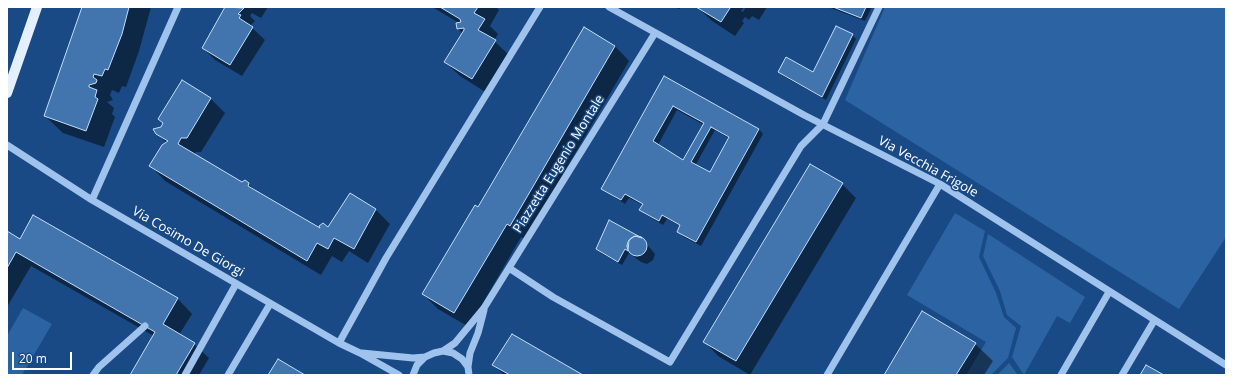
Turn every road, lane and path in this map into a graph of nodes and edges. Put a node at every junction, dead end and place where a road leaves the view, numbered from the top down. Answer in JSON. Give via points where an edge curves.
{"nodes":[{"id":1,"x":37,"y":7,"type":"edge"},
{"id":2,"x":178,"y":7,"type":"edge"},
{"id":3,"x":540,"y":7,"type":"edge"},
{"id":4,"x":609,"y":7,"type":"edge"},
{"id":5,"x":879,"y":7,"type":"edge"},
{"id":6,"x":655,"y":33,"type":"junction"},
{"id":7,"x":7,"y":93,"type":"edge"},
{"id":8,"x":823,"y":124,"type":"junction"},
{"id":9,"x":7,"y":145,"type":"edge"},
{"id":10,"x":940,"y":184,"type":"junction"},
{"id":11,"x":92,"y":200,"type":"junction"},
{"id":12,"x":509,"y":268,"type":"junction"},
{"id":13,"x":236,"y":284,"type":"junction"},
{"id":14,"x":1109,"y":292,"type":"junction"},
{"id":15,"x":270,"y":304,"type":"junction"},
{"id":16,"x":484,"y":308,"type":"junction"},
{"id":17,"x":1154,"y":320,"type":"junction"},
{"id":18,"x":145,"y":326,"type":"dead end"},
{"id":19,"x":338,"y":343,"type":"junction"},
{"id":20,"x":443,"y":351,"type":"junction"},
{"id":21,"x":360,"y":353,"type":"junction"},
{"id":22,"x":425,"y":357,"type":"junction"},
{"id":23,"x":1226,"y":365,"type":"edge"},
{"id":24,"x":468,"y":367,"type":"junction"},
{"id":25,"x":93,"y":375,"type":"edge"},
{"id":26,"x":185,"y":375,"type":"edge"},
{"id":27,"x":228,"y":375,"type":"edge"},
{"id":28,"x":398,"y":375,"type":"edge"},
{"id":29,"x":413,"y":375,"type":"edge"},
{"id":30,"x":469,"y":375,"type":"edge"},
{"id":31,"x":827,"y":375,"type":"edge"},
{"id":32,"x":1061,"y":375,"type":"edge"},
{"id":33,"x":1122,"y":375,"type":"edge"}],
"edges":[{"from":1,"to":7,"type":"main road"},
{"from":2,"to":11,"type":"street"},
{"from":3,"to":19,"type":"street","via":[[386,258]]},
{"from":4,"to":6,"type":"street","name":"Via Vecchia Frigole"},
{"from":5,"to":8,"type":"street"},
{"from":6,"to":8,"type":"street","name":"Via Vecchia Frigole"},
{"from":6,"to":12,"type":"street","name":"Piazzetta Eugenio Montale"},
{"from":8,"to":10,"type":"street","name":"Via Vecchia Frigole"},
{"from":8,"to":12,"type":"street","via":[[801,146],[670,362],[553,297]]},
{"from":9,"to":11,"type":"street","name":"Via Cosimo De Giorgi"},
{"from":10,"to":14,"type":"street","name":"Via Vecchia Frigole"},
{"from":10,"to":31,"type":"street"},
{"from":11,"to":13,"type":"street","name":"Via Cosimo De Giorgi"},
{"from":12,"to":16,"type":"street","name":"Piazzetta Eugenio Montale"},
{"from":13,"to":15,"type":"street","name":"Via Cosimo De Giorgi"},
{"from":13,"to":26,"type":"street"},
{"from":14,"to":17,"type":"street","name":"Via Vecchia Frigole"},
{"from":14,"to":32,"type":"street"},
{"from":15,"to":19,"type":"street","name":"Via Cosimo De Giorgi"},
{"from":15,"to":27,"type":"street"},
{"from":16,"to":20,"type":"street","name":"Piazzetta Eugenio Montale","via":[[455,343]]},
{"from":16,"to":24,"type":"street","name":"Piazzetta Eugenio Montale"},
{"from":17,"to":23,"type":"street","name":"Via Vecchia Frigole"},
{"from":17,"to":33,"type":"street"},
{"from":18,"to":25,"type":"street"},
{"from":19,"to":21,"type":"street","name":"Via Cosimo De Giorgi"},
{"from":20,"to":22,"type":"street","name":"Via Cosimo De Giorgi"},
{"from":20,"to":24,"type":"street","via":[[462,359]]},
{"from":21,"to":22,"type":"street","name":"Via Cosimo De Giorgi"},
{"from":21,"to":28,"type":"street","name":"Via Cosimo De Giorgi"},
{"from":22,"to":29,"type":"street","via":[[417,365]]},
{"from":24,"to":30,"type":"street"}]}
